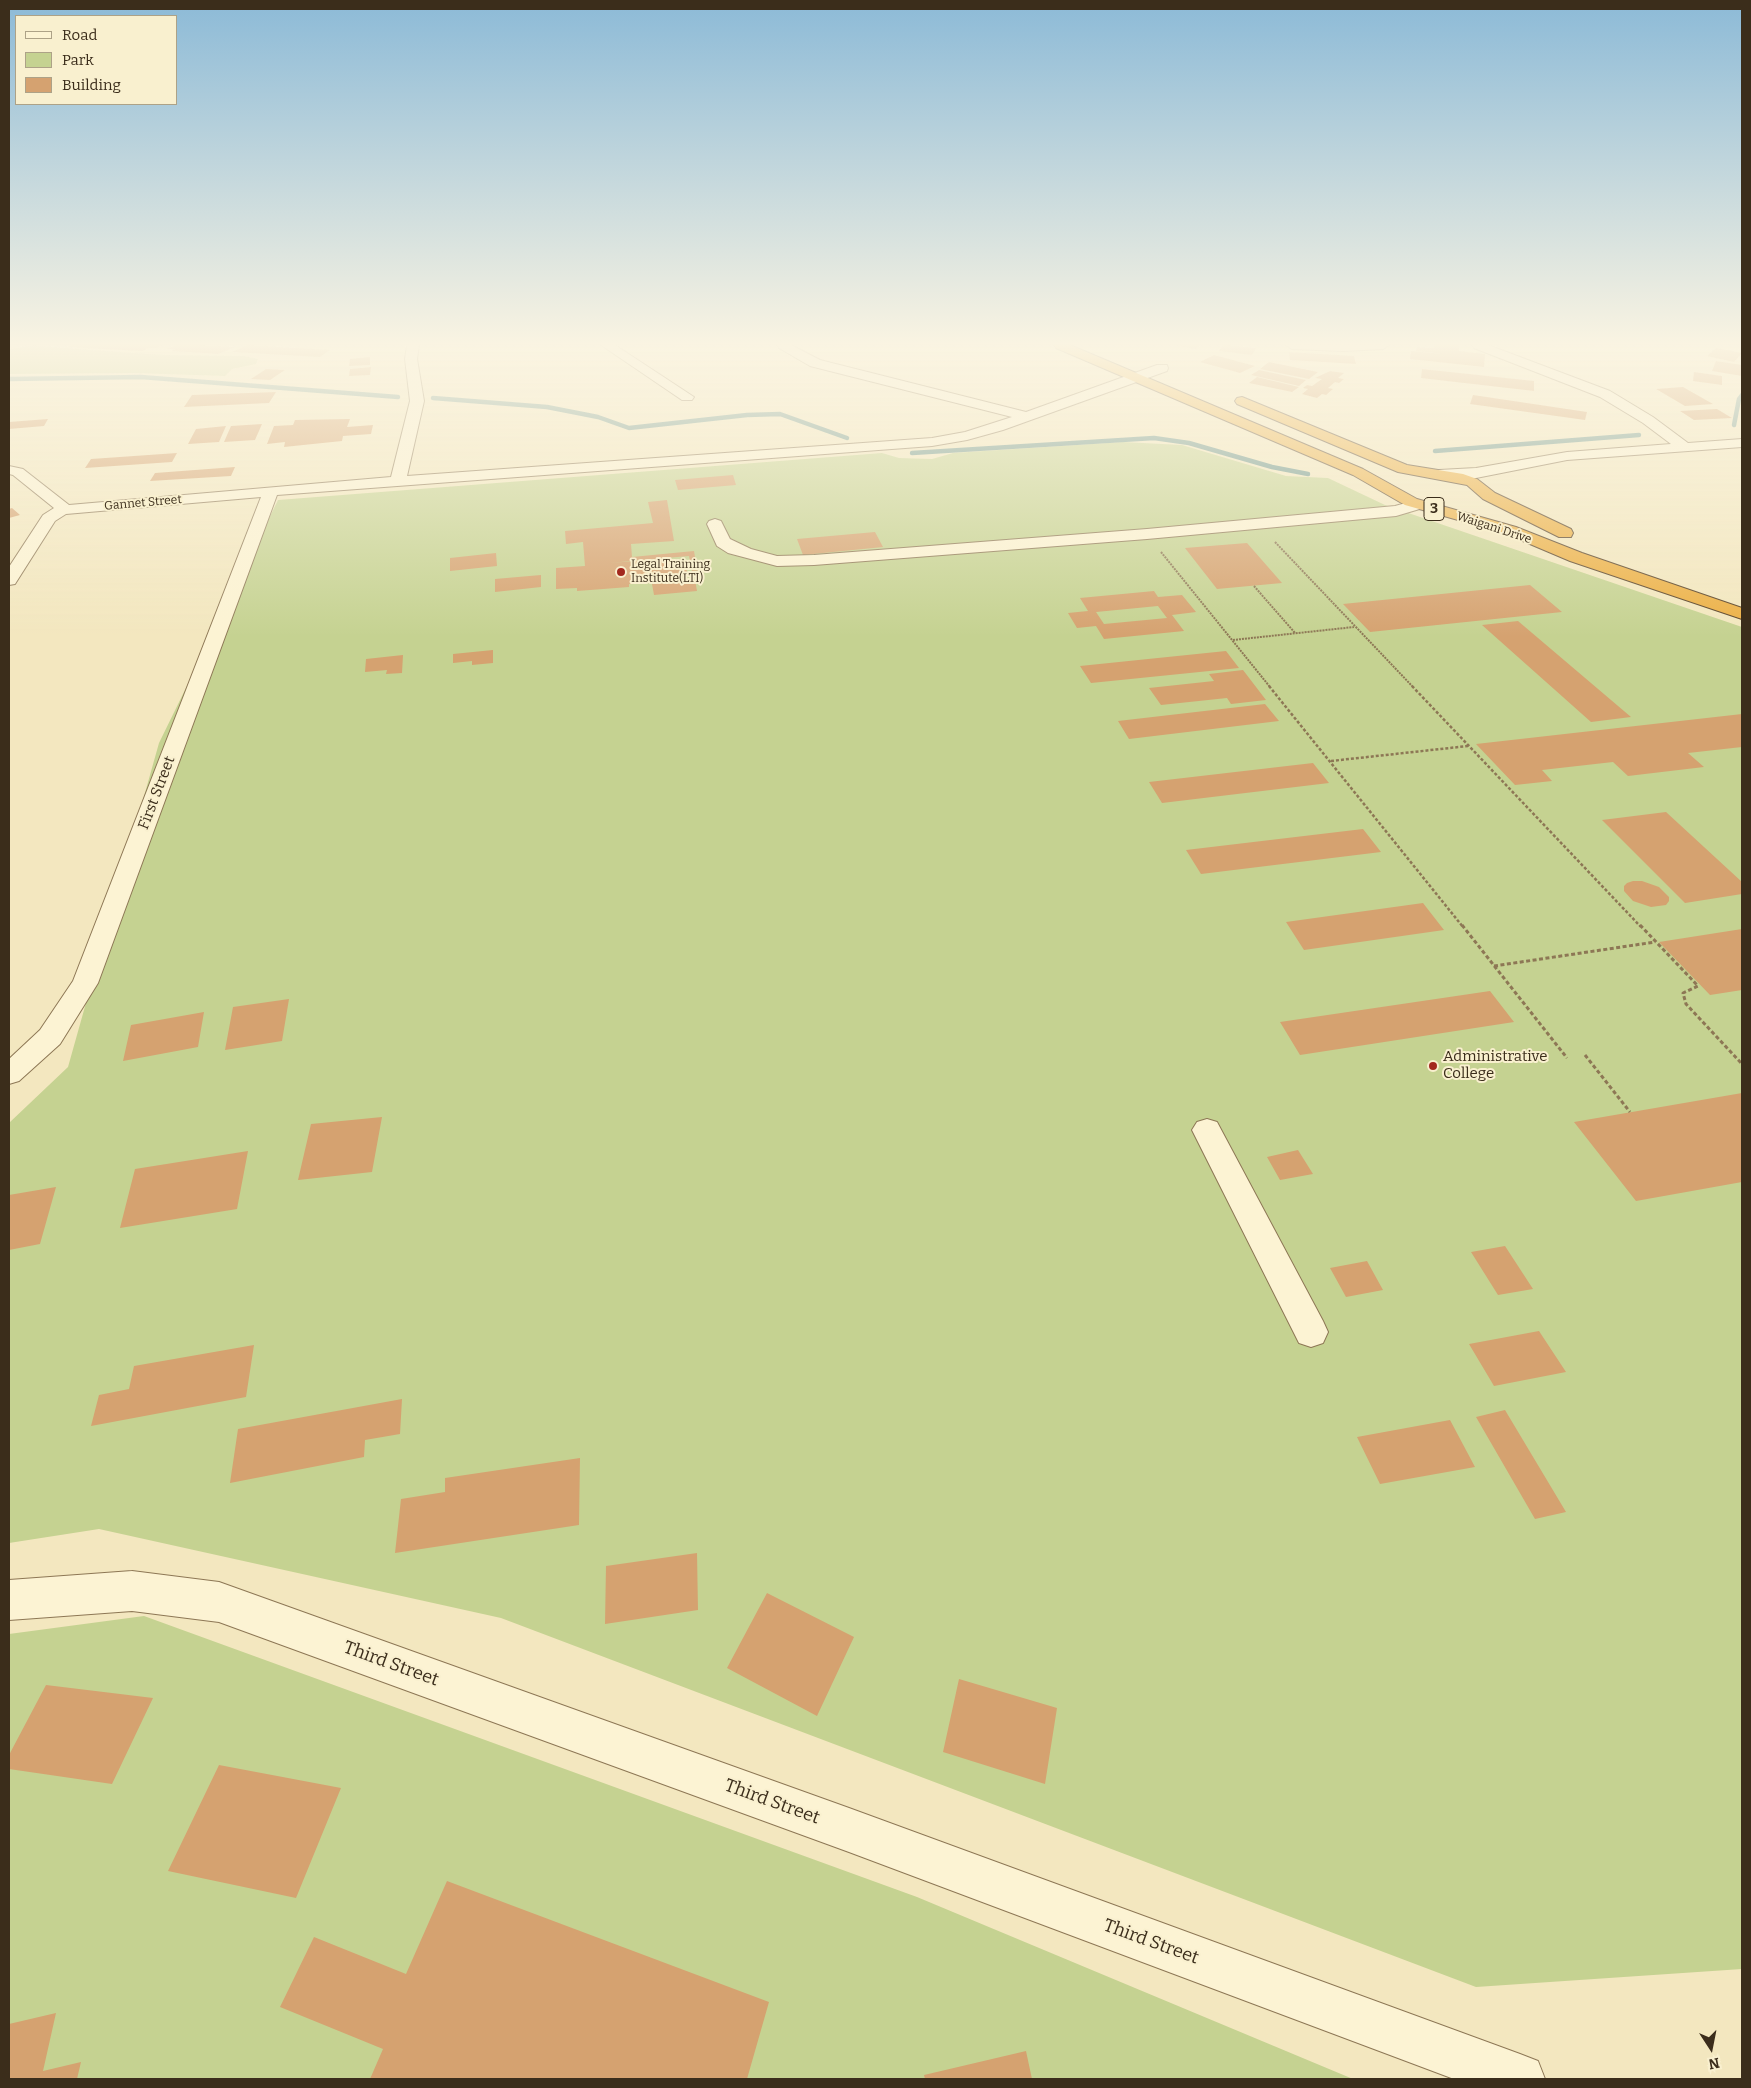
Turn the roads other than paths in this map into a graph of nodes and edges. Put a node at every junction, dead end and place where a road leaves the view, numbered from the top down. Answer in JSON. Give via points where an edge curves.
{"nodes":[{"id":1,"x":407,"y":442,"type":"edge"},
{"id":2,"x":927,"y":442,"type":"edge"},
{"id":3,"x":1290,"y":442,"type":"edge"},
{"id":4,"x":1340,"y":442,"type":"edge"},
{"id":5,"x":1679,"y":442,"type":"edge"},
{"id":6,"x":1742,"y":444,"type":"edge"},
{"id":7,"x":1685,"y":447,"type":"junction"},
{"id":8,"x":1529,"y":462,"type":"junction"},
{"id":9,"x":9,"y":470,"type":"edge"},
{"id":10,"x":1439,"y":474,"type":"junction"},
{"id":11,"x":398,"y":482,"type":"junction"},
{"id":12,"x":271,"y":491,"type":"junction"},
{"id":13,"x":1401,"y":495,"type":"junction"},
{"id":14,"x":1490,"y":496,"type":"junction"},
{"id":15,"x":1417,"y":505,"type":"junction"},
{"id":16,"x":65,"y":509,"type":"junction"},
{"id":17,"x":1442,"y":511,"type":"junction"},
{"id":18,"x":715,"y":524,"type":"dead end"},
{"id":19,"x":1583,"y":540,"type":"dead end"},
{"id":20,"x":9,"y":579,"type":"edge"},
{"id":21,"x":1742,"y":614,"type":"edge"},
{"id":22,"x":9,"y":1074,"type":"edge"},
{"id":23,"x":1207,"y":1130,"type":"dead end"},
{"id":24,"x":1311,"y":1332,"type":"dead end"},
{"id":25,"x":9,"y":1600,"type":"edge"},
{"id":26,"x":1520,"y":2079,"type":"edge"}],
"edges":[{"from":1,"to":11,"type":"street"},
{"from":2,"to":11,"type":"street","name":"Gannet Street"},
{"from":3,"to":13,"type":"highway","name":"Waigani Drive","number":"3"},
{"from":4,"to":10,"type":"highway","name":"Waigani Drive","number":"3","via":[[1403,469]]},
{"from":5,"to":7,"type":"street"},
{"from":6,"to":7,"type":"street"},
{"from":7,"to":8,"type":"street"},
{"from":8,"to":10,"type":"street","via":[[1476,473]]},
{"from":8,"to":14,"type":"street","via":[[1500,480]]},
{"from":9,"to":16,"type":"street","via":[[18,472]]},
{"from":10,"to":13,"type":"highway","via":[[1406,480],[1398,489]]},
{"from":10,"to":14,"type":"highway","name":"Waigani Drive","number":"3","via":[[1472,482]]},
{"from":11,"to":12,"type":"street","name":"Gannet Street"},
{"from":12,"to":16,"type":"street","name":"Gannet Street"},
{"from":12,"to":22,"type":"street","name":"First Street","via":[[85,983],[50,1037]]},
{"from":13,"to":15,"type":"highway","name":"Waigani Drive","number":"3"},
{"from":14,"to":17,"type":"highway","via":[[1486,507],[1479,510]]},
{"from":14,"to":19,"type":"highway","name":"Waigani Drive","number":"3","via":[[1540,523]]},
{"from":15,"to":17,"type":"highway","name":"Waigani Drive","number":"3"},
{"from":15,"to":18,"type":"street","via":[[1396,511],[1147,534],[778,561],[734,549],[724,542]]},
{"from":16,"to":20,"type":"street","via":[[49,518]]},
{"from":17,"to":21,"type":"highway","name":"Waigani Drive","number":"3","via":[[1510,530],[1576,557]]},
{"from":23,"to":24,"type":"street"},
{"from":25,"to":26,"type":"street","name":"Third Street","via":[[132,1591],[219,1602],[859,1833]]}]}
